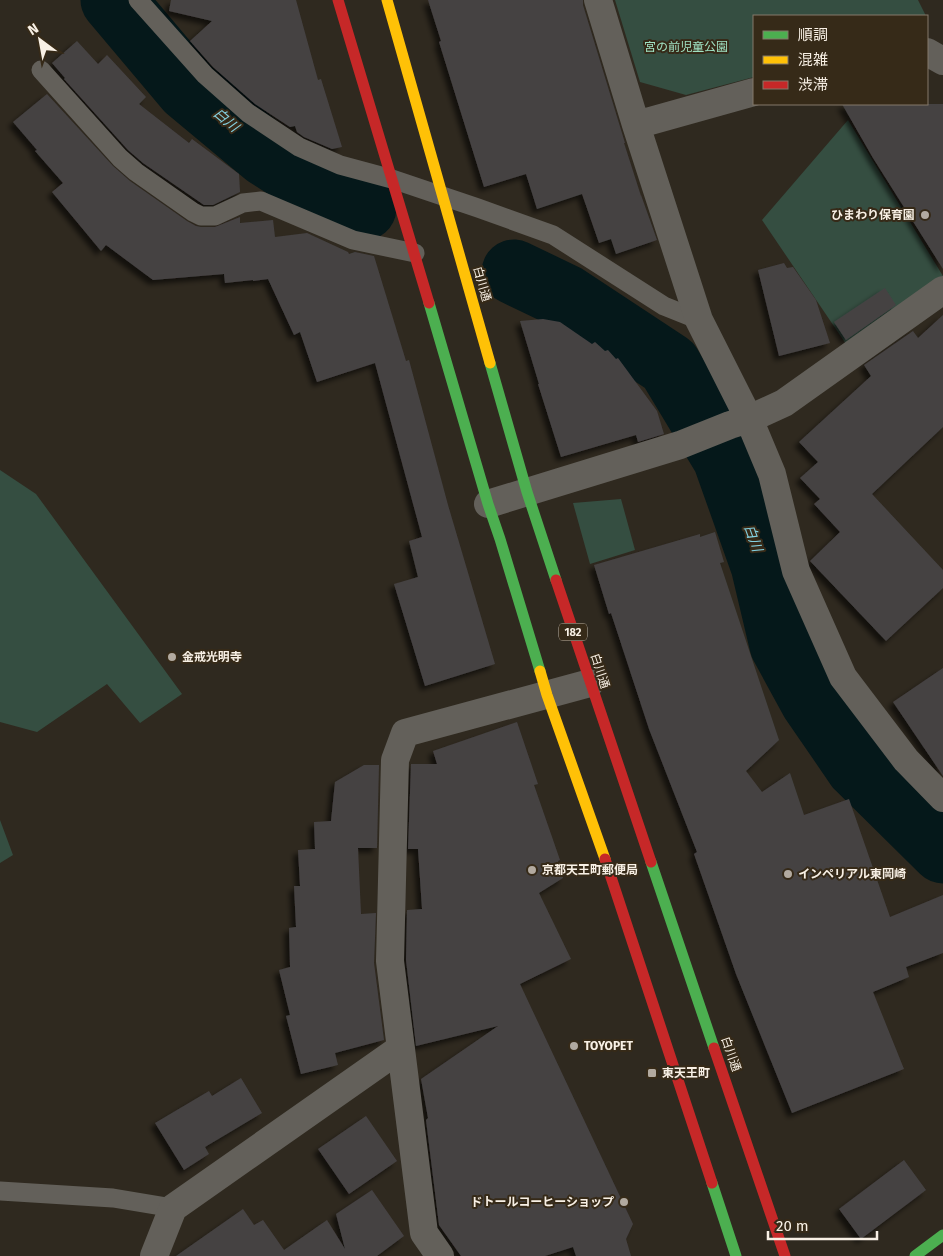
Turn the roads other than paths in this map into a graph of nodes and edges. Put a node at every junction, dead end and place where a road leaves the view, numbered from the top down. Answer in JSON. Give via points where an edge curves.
{"nodes":[{"id":1,"x":138,"y":0,"type":"edge"},
{"id":2,"x":338,"y":0,"type":"edge"},
{"id":3,"x":387,"y":0,"type":"edge"},
{"id":4,"x":598,"y":0,"type":"edge"},
{"id":5,"x":928,"y":53,"type":"edge"},
{"id":6,"x":943,"y":61,"type":"edge"},
{"id":7,"x":41,"y":70,"type":"dead end"},
{"id":8,"x":753,"y":92,"type":"edge"},
{"id":9,"x":636,"y":125,"type":"junction"},
{"id":10,"x":392,"y":179,"type":"junction"},
{"id":11,"x":443,"y":196,"type":"junction"},
{"id":12,"x":415,"y":252,"type":"junction"},
{"id":13,"x":943,"y":290,"type":"edge"},
{"id":14,"x":699,"y":320,"type":"junction"},
{"id":15,"x":740,"y":422,"type":"junction"},
{"id":16,"x":527,"y":492,"type":"junction"},
{"id":17,"x":488,"y":504,"type":"junction"},
{"id":18,"x":590,"y":683,"type":"junction"},
{"id":19,"x":547,"y":694,"type":"junction"},
{"id":20,"x":943,"y":798,"type":"edge"},
{"id":21,"x":401,"y":1048,"type":"junction"},
{"id":22,"x":0,"y":1191,"type":"edge"},
{"id":23,"x":173,"y":1208,"type":"junction"},
{"id":24,"x":943,"y":1235,"type":"edge"},
{"id":25,"x":154,"y":1256,"type":"edge"},
{"id":26,"x":440,"y":1256,"type":"edge"},
{"id":27,"x":736,"y":1256,"type":"edge"},
{"id":28,"x":786,"y":1256,"type":"edge"},
{"id":29,"x":916,"y":1256,"type":"edge"}],
"edges":[{"from":1,"to":10,"type":"lane","via":[[205,75],[248,113],[299,147],[340,165]]},
{"from":2,"to":10,"type":"main road"},
{"from":3,"to":11,"type":"main road","name":"白川通","number":"182"},
{"from":4,"to":9,"type":"street"},
{"from":5,"to":6,"type":"street"},
{"from":7,"to":12,"type":"lane","via":[[120,158],[201,216],[215,216],[243,203],[261,201],[353,240]]},
{"from":8,"to":9,"type":"street"},
{"from":9,"to":14,"type":"street"},
{"from":10,"to":11,"type":"lane"},
{"from":10,"to":12,"type":"main road"},
{"from":11,"to":14,"type":"lane","via":[[553,235],[664,306]]},
{"from":11,"to":16,"type":"main road","name":"白川通","number":"182"},
{"from":12,"to":17,"type":"main road"},
{"from":13,"to":15,"type":"street","via":[[784,403]]},
{"from":14,"to":15,"type":"street"},
{"from":15,"to":16,"type":"street","via":[[680,445]]},
{"from":15,"to":20,"type":"street","via":[[772,474],[796,571],[843,678],[906,760]]},
{"from":16,"to":17,"type":"street"},
{"from":16,"to":18,"type":"main road","name":"白川通","number":"182"},
{"from":17,"to":19,"type":"main road"},
{"from":18,"to":19,"type":"street"},
{"from":18,"to":28,"type":"main road","name":"白川通","number":"182"},
{"from":19,"to":21,"type":"street","via":[[405,733],[395,760],[390,961]]},
{"from":19,"to":27,"type":"main road"},
{"from":21,"to":23,"type":"street"},
{"from":21,"to":26,"type":"street","via":[[424,1233]]},
{"from":22,"to":23,"type":"lane","via":[[113,1198]]},
{"from":23,"to":25,"type":"street"},
{"from":24,"to":29,"type":"main road"}]}
